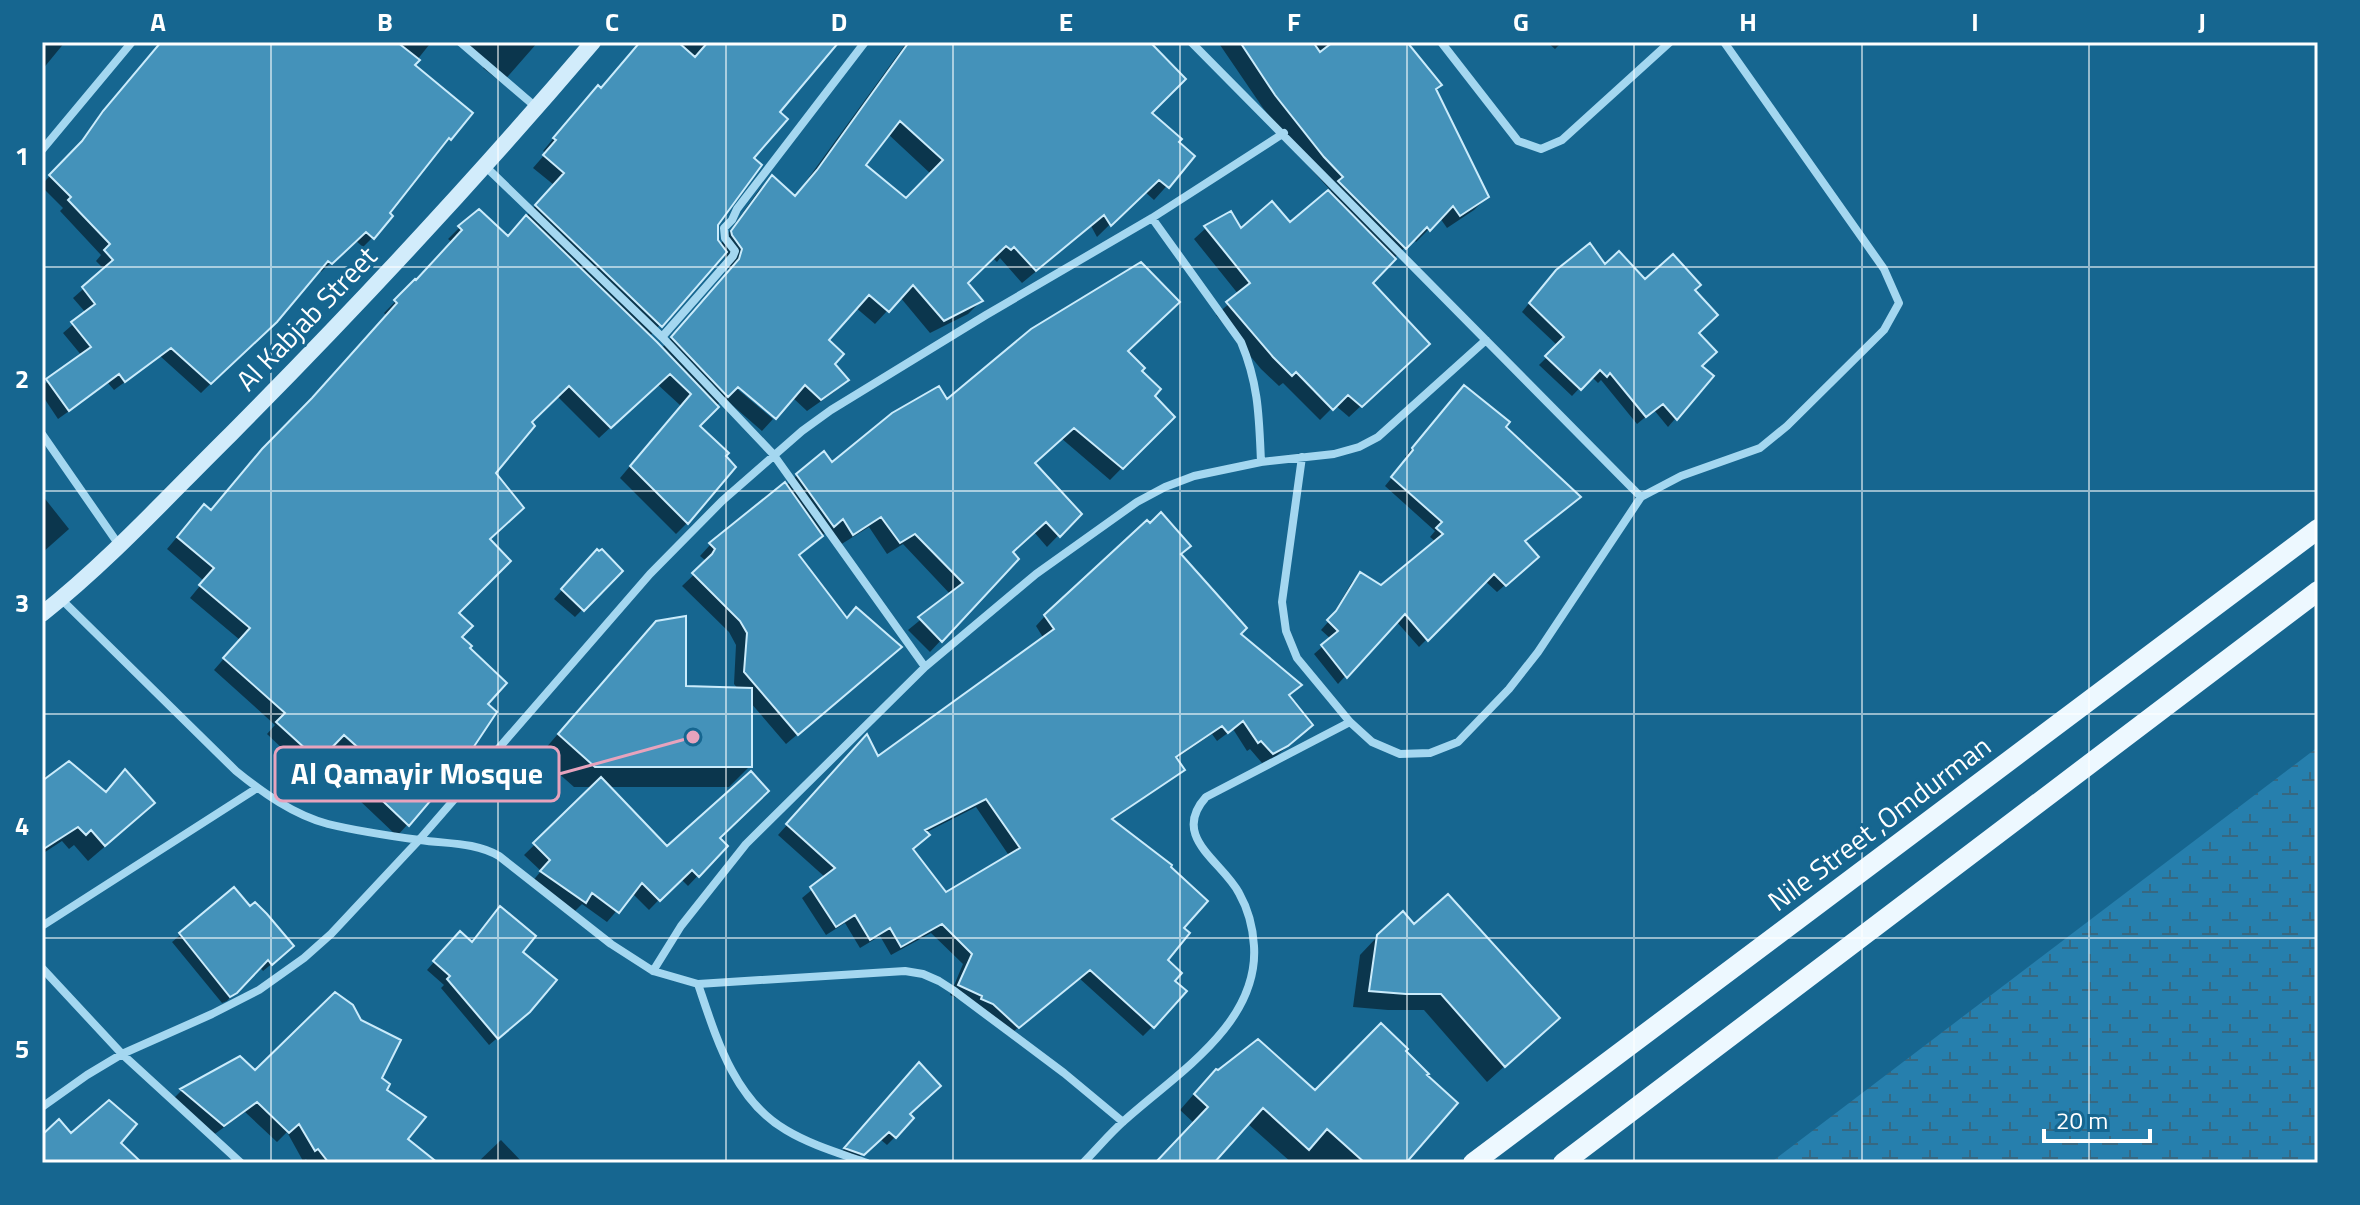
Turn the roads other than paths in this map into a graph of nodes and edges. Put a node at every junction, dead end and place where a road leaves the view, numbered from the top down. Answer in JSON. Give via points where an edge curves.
{"nodes":[{"id":1,"x":132,"y":42,"type":"edge"},
{"id":2,"x":460,"y":42,"type":"edge"},
{"id":3,"x":593,"y":42,"type":"edge"},
{"id":4,"x":865,"y":42,"type":"edge"},
{"id":5,"x":1191,"y":42,"type":"edge"},
{"id":6,"x":1441,"y":42,"type":"edge"},
{"id":7,"x":1670,"y":42,"type":"edge"},
{"id":8,"x":1724,"y":42,"type":"edge"},
{"id":9,"x":537,"y":108,"type":"junction"},
{"id":10,"x":1284,"y":133,"type":"junction"},
{"id":11,"x":42,"y":150,"type":"edge"},
{"id":12,"x":485,"y":166,"type":"junction"},
{"id":13,"x":1152,"y":218,"type":"junction"},
{"id":14,"x":662,"y":337,"type":"junction"},
{"id":15,"x":1486,"y":340,"type":"junction"},
{"id":16,"x":42,"y":434,"type":"edge"},
{"id":17,"x":773,"y":454,"type":"junction"},
{"id":18,"x":1302,"y":457,"type":"junction"},
{"id":19,"x":1261,"y":462,"type":"junction"},
{"id":20,"x":1641,"y":497,"type":"junction"},
{"id":21,"x":2318,"y":529,"type":"edge"},
{"id":22,"x":120,"y":545,"type":"junction"},
{"id":23,"x":2318,"y":591,"type":"edge"},
{"id":24,"x":61,"y":599,"type":"junction"},
{"id":25,"x":42,"y":614,"type":"edge"},
{"id":26,"x":925,"y":667,"type":"junction"},
{"id":27,"x":1350,"y":722,"type":"junction"},
{"id":28,"x":257,"y":788,"type":"junction"},
{"id":29,"x":419,"y":840,"type":"junction"},
{"id":30,"x":42,"y":926,"type":"edge"},
{"id":31,"x":42,"y":968,"type":"edge"},
{"id":32,"x":653,"y":971,"type":"junction"},
{"id":33,"x":698,"y":984,"type":"junction"},
{"id":34,"x":122,"y":1054,"type":"junction"},
{"id":35,"x":42,"y":1107,"type":"edge"},
{"id":36,"x":1123,"y":1122,"type":"junction"},
{"id":37,"x":241,"y":1163,"type":"edge"},
{"id":38,"x":867,"y":1163,"type":"edge"},
{"id":39,"x":1083,"y":1163,"type":"edge"},
{"id":40,"x":1473,"y":1163,"type":"edge"},
{"id":41,"x":1563,"y":1163,"type":"edge"}],
"edges":[{"from":1,"to":11,"type":"street"},
{"from":2,"to":9,"type":"street"},
{"from":3,"to":9,"type":"main road","name":"Al Kabjab Street"},
{"from":4,"to":14,"type":"street","via":[[724,228],[733,256]]},
{"from":5,"to":10,"type":"street"},
{"from":6,"to":7,"type":"street","via":[[1518,141],[1541,149],[1562,140]]},
{"from":8,"to":20,"type":"street","via":[[1884,269],[1899,303],[1884,330],[1760,448],[1681,476]]},
{"from":9,"to":12,"type":"main road","name":"Al Kabjab Street"},
{"from":10,"to":13,"type":"street"},
{"from":10,"to":15,"type":"street"},
{"from":12,"to":14,"type":"street"},
{"from":12,"to":22,"type":"main road","name":"Al Kabjab Street"},
{"from":13,"to":17,"type":"street","via":[[831,410]]},
{"from":13,"to":19,"type":"street","via":[[1241,342],[1256,387]]},
{"from":14,"to":17,"type":"street"},
{"from":15,"to":18,"type":"street","via":[[1378,437],[1334,454]]},
{"from":15,"to":20,"type":"street"},
{"from":16,"to":22,"type":"street"},
{"from":17,"to":26,"type":"street"},
{"from":17,"to":29,"type":"street","via":[[650,574]]},
{"from":18,"to":19,"type":"street"},
{"from":18,"to":27,"type":"street","via":[[1282,602],[1286,631],[1297,658]]},
{"from":19,"to":26,"type":"street","via":[[1194,476],[1137,502],[1036,574]]},
{"from":20,"to":27,"type":"street","via":[[1538,652],[1458,742],[1430,753],[1400,754],[1372,742]]},
{"from":21,"to":40,"type":"main road","name":"Nile Street ,Omdurman"},
{"from":22,"to":24,"type":"main road","name":"Al Kabjab Street"},
{"from":23,"to":41,"type":"main road"},
{"from":24,"to":25,"type":"main road","name":"Al Kabjab Street"},
{"from":24,"to":28,"type":"street"},
{"from":26,"to":32,"type":"street","via":[[746,844]]},
{"from":27,"to":36,"type":"street","via":[[1206,797],[1198,806],[1193,829],[1197,840],[1239,891],[1250,919],[1255,948],[1250,986],[1215,1040]]},
{"from":28,"to":29,"type":"street","via":[[326,824]]},
{"from":28,"to":30,"type":"street"},
{"from":29,"to":32,"type":"street","via":[[486,848]]},
{"from":29,"to":34,"type":"street","via":[[331,934],[283,974],[212,1014]]},
{"from":31,"to":34,"type":"street"},
{"from":32,"to":33,"type":"street"},
{"from":33,"to":36,"type":"street","via":[[888,971],[923,974],[953,990]]},
{"from":33,"to":38,"type":"street","via":[[719,1046],[757,1107],[814,1145]]},
{"from":34,"to":35,"type":"street"},
{"from":34,"to":37,"type":"street"},
{"from":36,"to":39,"type":"street"}]}
